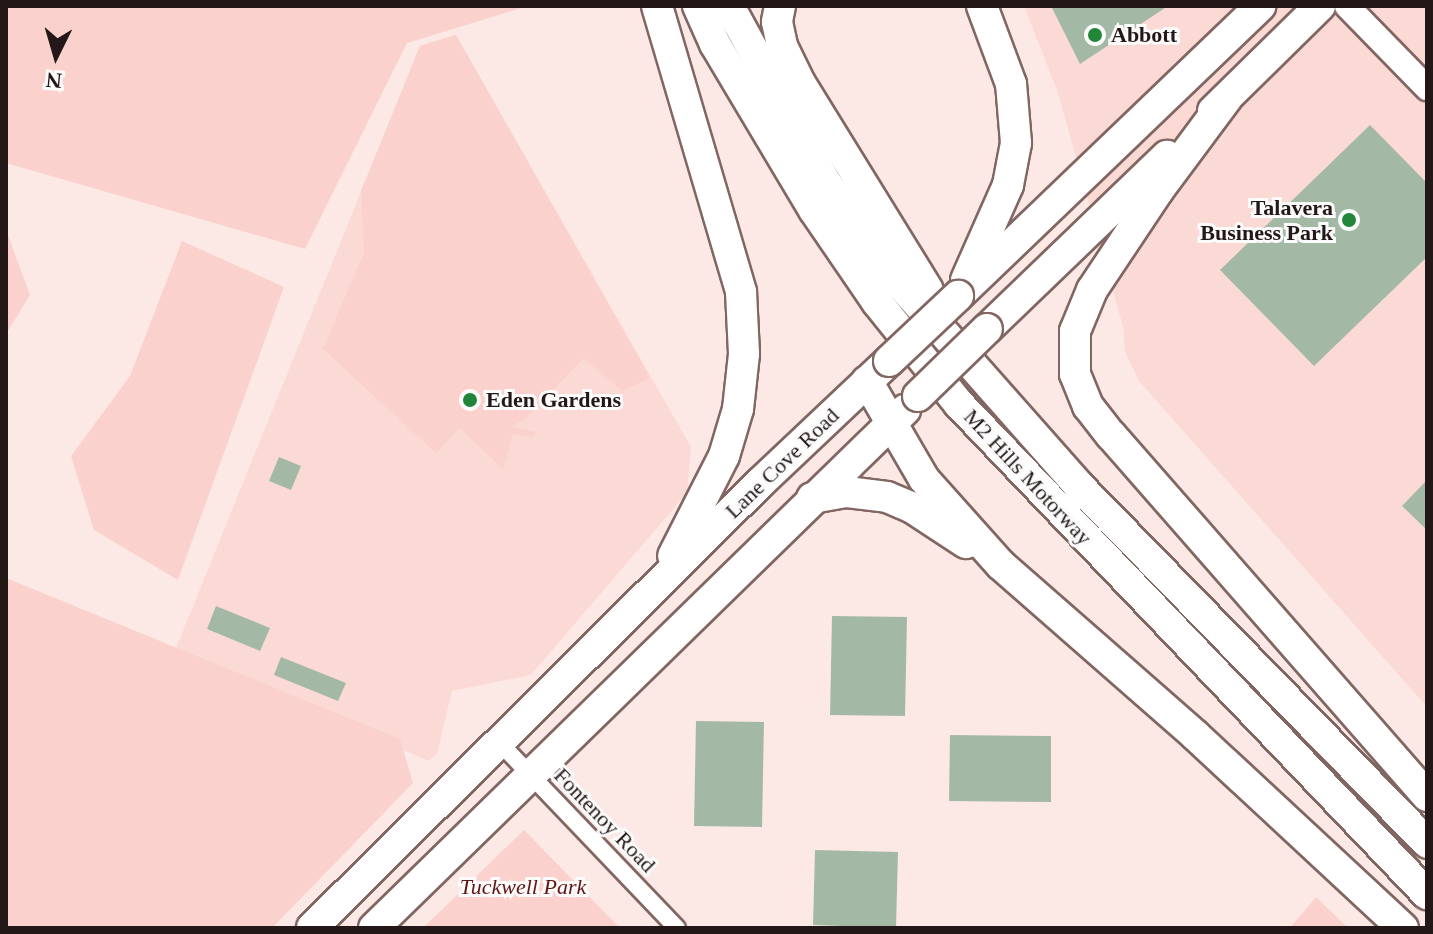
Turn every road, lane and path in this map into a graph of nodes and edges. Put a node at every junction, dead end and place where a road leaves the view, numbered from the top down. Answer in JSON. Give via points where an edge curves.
{"nodes":[{"id":1,"x":657,"y":6,"type":"edge"},
{"id":2,"x":698,"y":6,"type":"edge"},
{"id":3,"x":729,"y":6,"type":"edge"},
{"id":4,"x":780,"y":6,"type":"edge"},
{"id":5,"x":982,"y":6,"type":"edge"},
{"id":6,"x":1260,"y":6,"type":"edge"},
{"id":7,"x":1320,"y":6,"type":"edge"},
{"id":8,"x":1347,"y":6,"type":"edge"},
{"id":9,"x":1427,"y":88,"type":"edge"},
{"id":10,"x":1227,"y":98,"type":"junction"},
{"id":11,"x":958,"y":296,"type":"junction"},
{"id":12,"x":963,"y":356,"type":"junction"},
{"id":13,"x":878,"y":371,"type":"junction"},
{"id":14,"x":892,"y":422,"type":"junction"},
{"id":15,"x":812,"y":498,"type":"junction"},
{"id":16,"x":1001,"y":565,"type":"junction"},
{"id":17,"x":654,"y":589,"type":"junction"},
{"id":18,"x":500,"y":743,"type":"junction"},
{"id":19,"x":530,"y":774,"type":"junction"},
{"id":20,"x":1427,"y":796,"type":"edge"},
{"id":21,"x":1427,"y":843,"type":"edge"},
{"id":22,"x":1427,"y":894,"type":"edge"},
{"id":23,"x":312,"y":928,"type":"edge"},
{"id":24,"x":374,"y":928,"type":"edge"},
{"id":25,"x":677,"y":928,"type":"edge"},
{"id":26,"x":1403,"y":928,"type":"edge"}],
"edges":[{"from":1,"to":17,"type":"highway","via":[[741,292],[744,354],[738,409],[724,456]]},
{"from":2,"to":22,"type":"highway","name":"M2 Hills Motorway","via":[[715,44],[814,210],[877,302],[959,404]]},
{"from":3,"to":12,"type":"highway","name":"M2 Hills Motorway","via":[[826,183],[896,279]]},
{"from":4,"to":12,"type":"highway","via":[[782,46],[800,83],[948,319]]},
{"from":5,"to":11,"type":"highway","via":[[1011,84],[1016,143],[1008,185]]},
{"from":6,"to":11,"type":"highway","name":"Lane Cove Road"},
{"from":7,"to":10,"type":"highway"},
{"from":8,"to":9,"type":"main road"},
{"from":10,"to":14,"type":"highway","bridge":true},
{"from":10,"to":20,"type":"highway","via":[[1092,290],[1075,331],[1075,374],[1088,406],[1111,435]]},
{"from":11,"to":13,"type":"highway","name":"Lane Cove Road","bridge":true},
{"from":12,"to":21,"type":"highway","name":"M2 Hills Motorway","via":[[1078,485]]},
{"from":13,"to":14,"type":"highway"},
{"from":13,"to":17,"type":"highway","name":"Lane Cove Road"},
{"from":14,"to":15,"type":"highway"},
{"from":14,"to":16,"type":"highway","via":[[924,479]]},
{"from":15,"to":16,"type":"highway","via":[[847,492],[887,497]]},
{"from":15,"to":19,"type":"highway"},
{"from":16,"to":26,"type":"highway"},
{"from":17,"to":18,"type":"highway","name":"Lane Cove Road"},
{"from":18,"to":19,"type":"street","name":"Fontenoy Road"},
{"from":18,"to":23,"type":"highway","name":"Lane Cove Road"},
{"from":19,"to":24,"type":"highway"},
{"from":19,"to":25,"type":"street","name":"Fontenoy Road"}]}
